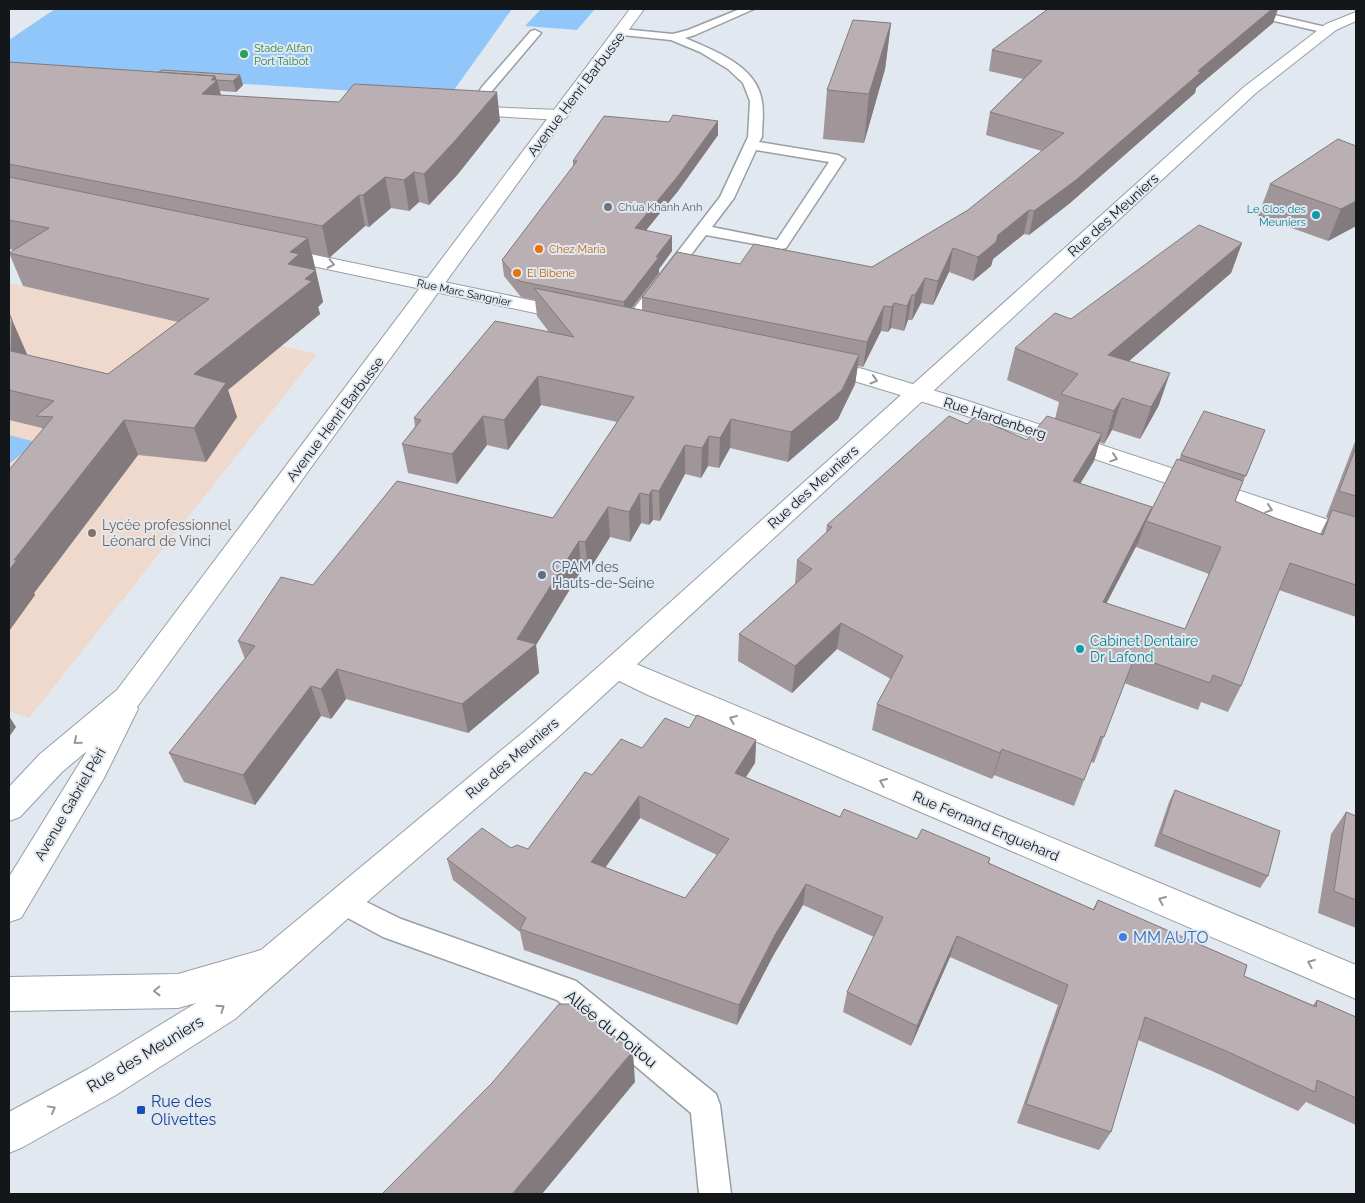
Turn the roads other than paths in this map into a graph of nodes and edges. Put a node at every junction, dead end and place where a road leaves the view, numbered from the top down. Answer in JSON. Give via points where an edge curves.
{"nodes":[{"id":1,"x":637,"y":9,"type":"edge"},
{"id":2,"x":749,"y":9,"type":"edge"},
{"id":3,"x":1236,"y":9,"type":"edge"},
{"id":4,"x":1356,"y":16,"type":"edge"},
{"id":5,"x":1326,"y":30,"type":"junction"},
{"id":6,"x":622,"y":32,"type":"junction"},
{"id":7,"x":535,"y":33,"type":"dead end"},
{"id":8,"x":674,"y":38,"type":"junction"},
{"id":9,"x":472,"y":111,"type":"junction"},
{"id":10,"x":443,"y":112,"type":"edge"},
{"id":11,"x":560,"y":115,"type":"junction"},
{"id":12,"x":751,"y":145,"type":"junction"},
{"id":13,"x":704,"y":230,"type":"junction"},
{"id":14,"x":260,"y":250,"type":"edge"},
{"id":15,"x":433,"y":287,"type":"junction"},
{"id":16,"x":619,"y":325,"type":"joint"},
{"id":17,"x":798,"y":362,"type":"edge"},
{"id":18,"x":919,"y":393,"type":"junction"},
{"id":19,"x":1356,"y":538,"type":"edge"},
{"id":20,"x":617,"y":667,"type":"junction"},
{"id":21,"x":128,"y":698,"type":"junction"},
{"id":22,"x":9,"y":808,"type":"edge"},
{"id":23,"x":342,"y":902,"type":"junction"},
{"id":24,"x":9,"y":907,"type":"edge"},
{"id":25,"x":272,"y":964,"type":"junction"},
{"id":26,"x":1356,"y":982,"type":"edge"},
{"id":27,"x":9,"y":994,"type":"edge"},
{"id":28,"x":9,"y":1133,"type":"edge"},
{"id":29,"x":715,"y":1194,"type":"edge"}],
"edges":[{"from":1,"to":6,"type":"street","name":"Avenue Henri Barbusse"},
{"from":2,"to":8,"type":"lane"},
{"from":3,"to":5,"type":"lane"},
{"from":4,"to":5,"type":"street","name":"Rue des Meuniers"},
{"from":5,"to":18,"type":"street","name":"Rue des Meuniers","via":[[1250,90]]},
{"from":6,"to":8,"type":"lane"},
{"from":6,"to":11,"type":"street","name":"Avenue Henri Barbusse"},
{"from":7,"to":9,"type":"lane"},
{"from":8,"to":12,"type":"lane","via":[[732,66],[748,82],[756,102],[755,137]]},
{"from":9,"to":10,"type":"street"},
{"from":9,"to":11,"type":"street"},
{"from":11,"to":15,"type":"street","name":"Avenue Henri Barbusse"},
{"from":12,"to":13,"type":"lane","via":[[728,198]]},
{"from":12,"to":13,"type":"lane","via":[[838,159],[780,245]]},
{"from":13,"to":16,"type":"lane"},
{"from":14,"to":15,"type":"street","name":"Rue Marc Sangnier","one_way":true},
{"from":15,"to":16,"type":"street","name":"Rue Marc Sangnier"},
{"from":15,"to":21,"type":"street","name":"Avenue Henri Barbusse"},
{"from":17,"to":18,"type":"street","one_way":true,"via":[[855,374]]},
{"from":18,"to":19,"type":"street","name":"Rue Hardenberg","one_way":true},
{"from":18,"to":20,"type":"street","name":"Rue des Meuniers"},
{"from":20,"to":23,"type":"street","name":"Rue des Meuniers"},
{"from":26,"to":20,"type":"street","name":"Rue Fernand Enguehard","one_way":true},
{"from":21,"to":22,"type":"street","name":"Avenue Henri Barbusse","one_way":true,"via":[[51,763]]},
{"from":21,"to":24,"type":"street","name":"Avenue Gabriel Péri","via":[[93,769]]},
{"from":23,"to":25,"type":"street","name":"Rue des Meuniers"},
{"from":23,"to":29,"type":"lane","name":"Allée du Poitou","via":[[393,928],[566,990],[705,1105]]},
{"from":25,"to":27,"type":"street","name":"Rue des Meuniers","one_way":true,"via":[[178,991]]},
{"from":28,"to":25,"type":"street","name":"Rue des Meuniers","one_way":true,"via":[[102,1082],[222,1007]]}]}
